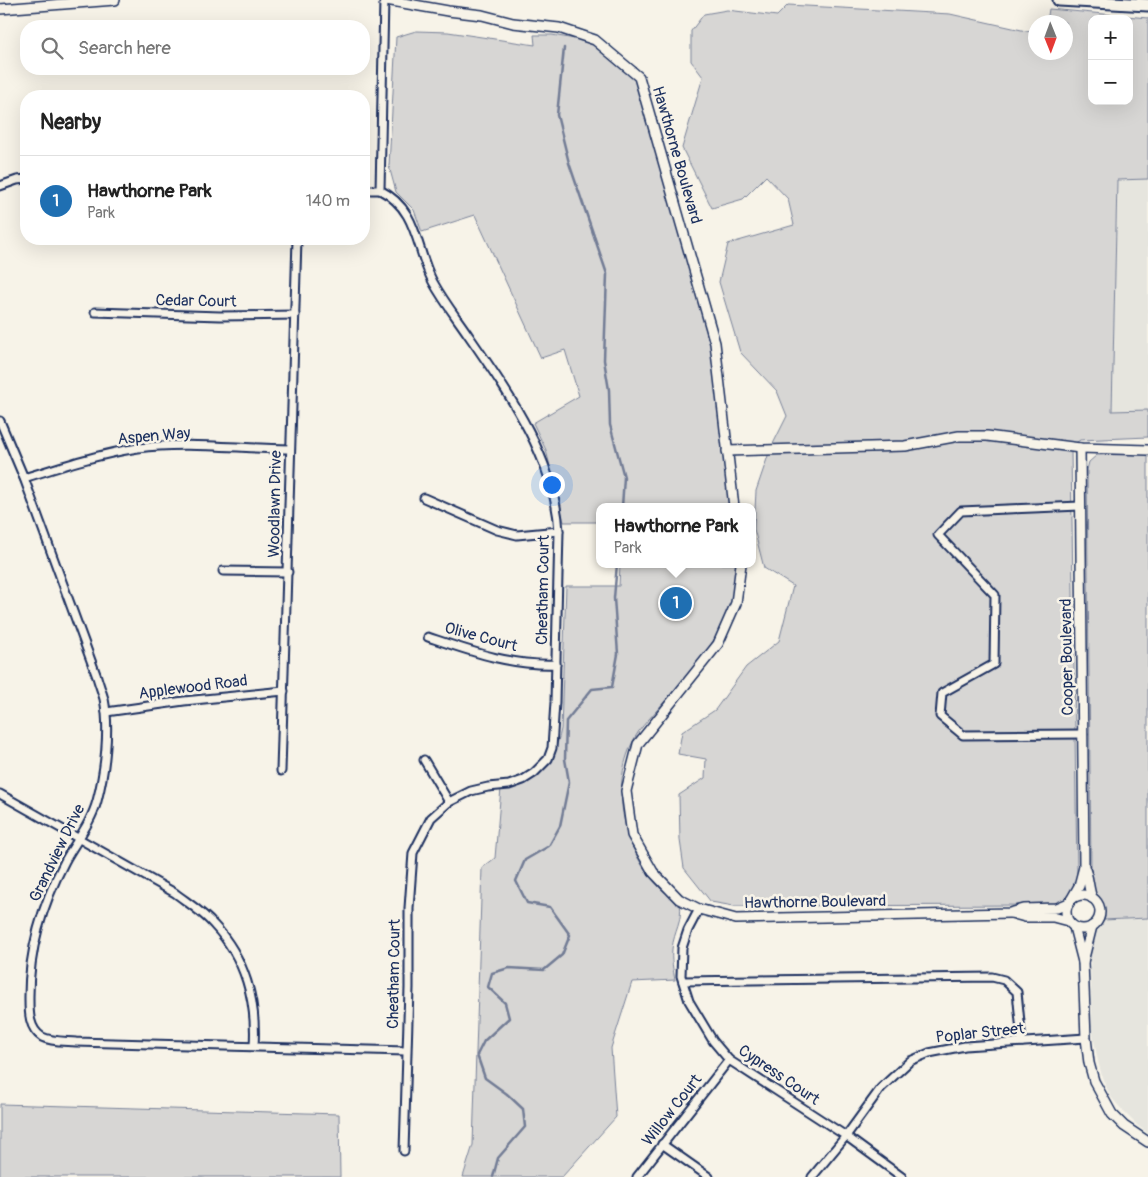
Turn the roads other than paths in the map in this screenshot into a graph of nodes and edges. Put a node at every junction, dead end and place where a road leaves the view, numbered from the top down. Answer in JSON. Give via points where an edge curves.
{"nodes":[{"id":1,"x":115,"y":0,"type":"edge"},
{"id":2,"x":385,"y":0,"type":"edge"},
{"id":3,"x":1059,"y":0,"type":"edge"},
{"id":4,"x":1148,"y":5,"type":"edge"},
{"id":5,"x":0,"y":9,"type":"edge"},
{"id":6,"x":20,"y":181,"type":"edge"},
{"id":7,"x":0,"y":186,"type":"edge"},
{"id":8,"x":370,"y":190,"type":"edge"},
{"id":9,"x":380,"y":190,"type":"junction"},
{"id":10,"x":298,"y":245,"type":"edge"},
{"id":11,"x":95,"y":312,"type":"dead end"},
{"id":12,"x":295,"y":315,"type":"junction"},
{"id":13,"x":0,"y":421,"type":"edge"},
{"id":14,"x":1080,"y":448,"type":"junction"},
{"id":15,"x":290,"y":449,"type":"junction"},
{"id":16,"x":1148,"y":450,"type":"edge"},
{"id":17,"x":727,"y":451,"type":"junction"},
{"id":18,"x":24,"y":478,"type":"junction"},
{"id":19,"x":424,"y":498,"type":"dead end"},
{"id":20,"x":734,"y":503,"type":"edge"},
{"id":21,"x":1080,"y":506,"type":"junction"},
{"id":22,"x":559,"y":532,"type":"junction"},
{"id":23,"x":740,"y":568,"type":"edge"},
{"id":24,"x":223,"y":571,"type":"dead end"},
{"id":25,"x":288,"y":572,"type":"junction"},
{"id":26,"x":428,"y":637,"type":"dead end"},
{"id":27,"x":556,"y":664,"type":"junction"},
{"id":28,"x":284,"y":691,"type":"junction"},
{"id":29,"x":106,"y":712,"type":"junction"},
{"id":30,"x":1082,"y":734,"type":"junction"},
{"id":31,"x":424,"y":760,"type":"dead end"},
{"id":32,"x":281,"y":771,"type":"dead end"},
{"id":33,"x":0,"y":794,"type":"edge"},
{"id":34,"x":449,"y":802,"type":"junction"},
{"id":35,"x":78,"y":839,"type":"junction"},
{"id":36,"x":1084,"y":866,"type":"junction"},
{"id":37,"x":1092,"y":898,"type":"junction"},
{"id":38,"x":1070,"y":902,"type":"junction"},
{"id":39,"x":699,"y":909,"type":"junction"},
{"id":40,"x":1010,"y":913,"type":"junction"},
{"id":41,"x":1071,"y":924,"type":"junction"},
{"id":42,"x":1092,"y":926,"type":"junction"},
{"id":43,"x":1083,"y":962,"type":"junction"},
{"id":44,"x":683,"y":981,"type":"junction"},
{"id":45,"x":1086,"y":1038,"type":"junction"},
{"id":46,"x":1022,"y":1042,"type":"junction"},
{"id":47,"x":254,"y":1046,"type":"junction"},
{"id":48,"x":406,"y":1051,"type":"junction"},
{"id":49,"x":729,"y":1060,"type":"junction"},
{"id":50,"x":846,"y":1136,"type":"junction"},
{"id":51,"x":1148,"y":1142,"type":"edge"},
{"id":52,"x":662,"y":1144,"type":"junction"},
{"id":53,"x":404,"y":1151,"type":"dead end"},
{"id":54,"x":637,"y":1177,"type":"edge"},
{"id":55,"x":709,"y":1177,"type":"edge"},
{"id":56,"x":812,"y":1177,"type":"edge"},
{"id":57,"x":902,"y":1177,"type":"edge"}],
"edges":[{"from":1,"to":5,"type":"street"},
{"from":2,"to":9,"type":"street"},
{"from":2,"to":17,"type":"street","name":"Hawthorne Boulevard","via":[[559,28],[595,40],[639,77],[715,343]]},
{"from":3,"to":4,"type":"highway"},
{"from":6,"to":7,"type":"street"},
{"from":8,"to":9,"type":"street"},
{"from":9,"to":22,"type":"street","name":"Cheatham Court","via":[[406,211],[434,283],[524,423],[548,474],[558,513]]},
{"from":10,"to":12,"type":"street","name":"Woodlawn Drive"},
{"from":11,"to":12,"type":"street","name":"Cedar Court"},
{"from":12,"to":15,"type":"street","name":"Woodlawn Drive"},
{"from":13,"to":18,"type":"street","name":"Grandview Drive"},
{"from":14,"to":16,"type":"street"},
{"from":14,"to":17,"type":"street","via":[[987,436],[959,436],[905,446]]},
{"from":14,"to":21,"type":"street","name":"Cooper Boulevard"},
{"from":15,"to":18,"type":"street","name":"Aspen Way","via":[[171,445],[139,448],[85,459]]},
{"from":15,"to":25,"type":"street","name":"Woodlawn Drive"},
{"from":17,"to":20,"type":"street","name":"Hawthorne Boulevard"},
{"from":18,"to":29,"type":"street","name":"Grandview Drive","via":[[97,677]]},
{"from":19,"to":22,"type":"street","via":[[497,530],[517,535]]},
{"from":21,"to":30,"type":"street","name":"Cooper Boulevard"},
{"from":21,"to":30,"type":"street","via":[[961,511],[938,535],[995,595],[994,664],[942,693],[940,716],[963,735]]},
{"from":22,"to":27,"type":"street","name":"Cheatham Court"},
{"from":23,"to":39,"type":"street","name":"Hawthorne Boulevard","via":[[736,604],[718,644],[638,744],[626,791],[632,836],[653,872],[679,899]]},
{"from":24,"to":25,"type":"street"},
{"from":25,"to":28,"type":"street","name":"Woodlawn Drive"},
{"from":26,"to":27,"type":"street","name":"Olive Court","via":[[508,660],[536,665]]},
{"from":27,"to":34,"type":"street","name":"Cheatham Court","via":[[552,748],[548,759],[523,780],[471,791]]},
{"from":28,"to":29,"type":"street","name":"Applewood Road"},
{"from":28,"to":32,"type":"street","name":"Woodlawn Drive"},
{"from":29,"to":35,"type":"street","name":"Grandview Drive","via":[[97,802]]},
{"from":30,"to":36,"type":"street","name":"Cooper Boulevard"},
{"from":31,"to":34,"type":"street"},
{"from":33,"to":35,"type":"street"},
{"from":34,"to":48,"type":"street","name":"Cheatham Court","via":[[431,818],[413,853]]},
{"from":35,"to":47,"type":"street","via":[[175,893],[215,925],[245,972],[253,1000]]},
{"from":35,"to":47,"type":"street","name":"Grandview Drive","via":[[40,919],[29,984],[33,1028],[51,1040]]},
{"from":36,"to":37,"type":"street","name":"Cooper Boulevard"},
{"from":36,"to":38,"type":"street","name":"Cooper Boulevard","via":[[1079,886]]},
{"from":37,"to":38,"type":"street","via":[[1081,896]]},
{"from":37,"to":42,"type":"street","via":[[1100,912]]},
{"from":38,"to":40,"type":"street","name":"Hawthorne Boulevard","via":[[1057,908],[1024,908]]},
{"from":38,"to":41,"type":"street","via":[[1066,912]]},
{"from":39,"to":40,"type":"street","name":"Hawthorne Boulevard","via":[[736,919]]},
{"from":39,"to":44,"type":"street","name":"Cypress Court","via":[[682,948]]},
{"from":40,"to":41,"type":"street","name":"Hawthorne Boulevard","via":[[1025,917],[1052,917]]},
{"from":41,"to":42,"type":"street","via":[[1083,929]]},
{"from":41,"to":43,"type":"street"},
{"from":42,"to":43,"type":"street"},
{"from":43,"to":45,"type":"street"},
{"from":44,"to":46,"type":"street","via":[[992,977],[1004,980],[1017,992]]},
{"from":44,"to":49,"type":"street","name":"Cypress Court","via":[[700,1020]]},
{"from":45,"to":46,"type":"street","name":"Poplar Street"},
{"from":45,"to":51,"type":"street","via":[[1092,1072],[1103,1100],[1124,1126]]},
{"from":46,"to":50,"type":"street","name":"Poplar Street","via":[[946,1048],[910,1061],[880,1088]]},
{"from":47,"to":48,"type":"street","name":"Grandview Drive"},
{"from":48,"to":53,"type":"street","name":"Cheatham Court"},
{"from":49,"to":50,"type":"street","name":"Cypress Court"},
{"from":49,"to":52,"type":"street","name":"Willow Court"},
{"from":50,"to":56,"type":"street","name":"Poplar Street"},
{"from":50,"to":57,"type":"street","name":"Cypress Court"},
{"from":52,"to":54,"type":"street","name":"Willow Court"},
{"from":52,"to":55,"type":"street"}]}
